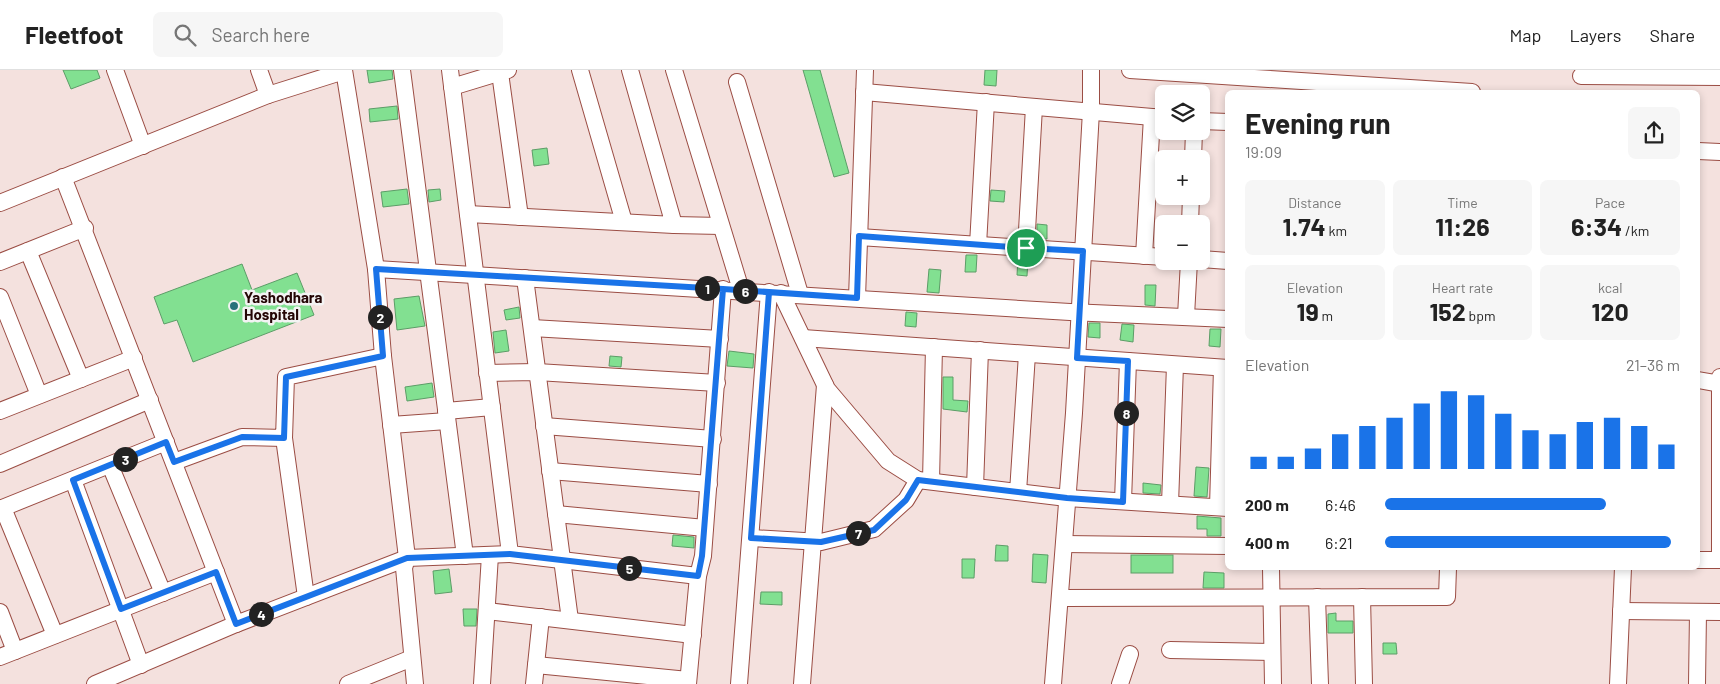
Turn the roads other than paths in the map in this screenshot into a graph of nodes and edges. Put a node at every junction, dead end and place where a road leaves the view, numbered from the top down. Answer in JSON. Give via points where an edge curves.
{"nodes":[{"id":1,"x":115,"y":70,"type":"edge"},
{"id":2,"x":259,"y":70,"type":"edge"},
{"id":3,"x":344,"y":70,"type":"edge"},
{"id":4,"x":402,"y":70,"type":"edge"},
{"id":5,"x":450,"y":70,"type":"edge"},
{"id":6,"x":580,"y":70,"type":"edge"},
{"id":7,"x":630,"y":70,"type":"edge"},
{"id":8,"x":674,"y":70,"type":"edge"},
{"id":9,"x":865,"y":70,"type":"edge"},
{"id":10,"x":1091,"y":70,"type":"edge"},
{"id":11,"x":1130,"y":70,"type":"edge"},
{"id":12,"x":504,"y":71,"type":"edge"},
{"id":13,"x":1581,"y":76,"type":"dead end"},
{"id":14,"x":1720,"y":77,"type":"edge"},
{"id":15,"x":737,"y":82,"type":"dead end"},
{"id":16,"x":452,"y":88,"type":"junction"},
{"id":17,"x":1441,"y":90,"type":"edge"},
{"id":18,"x":864,"y":92,"type":"junction"},
{"id":19,"x":268,"y":95,"type":"junction"},
{"id":20,"x":986,"y":102,"type":"junction"},
{"id":21,"x":1034,"y":107,"type":"junction"},
{"id":22,"x":1091,"y":111,"type":"junction"},
{"id":23,"x":1155,"y":117,"type":"edge"},
{"id":24,"x":1210,"y":121,"type":"edge"},
{"id":25,"x":1225,"y":122,"type":"edge"},
{"id":26,"x":1156,"y":140,"type":"edge"},
{"id":27,"x":143,"y":146,"type":"junction"},
{"id":28,"x":1700,"y":151,"type":"edge"},
{"id":29,"x":1720,"y":152,"type":"edge"},
{"id":30,"x":63,"y":178,"type":"junction"},
{"id":31,"x":0,"y":203,"type":"edge"},
{"id":32,"x":468,"y":214,"type":"junction"},
{"id":33,"x":520,"y":217,"type":"junction"},
{"id":34,"x":624,"y":222,"type":"junction"},
{"id":35,"x":674,"y":225,"type":"junction"},
{"id":36,"x":721,"y":226,"type":"junction"},
{"id":37,"x":85,"y":228,"type":"junction"},
{"id":38,"x":859,"y":236,"type":"junction"},
{"id":39,"x":978,"y":245,"type":"junction"},
{"id":40,"x":1026,"y":248,"type":"junction"},
{"id":41,"x":28,"y":251,"type":"junction"},
{"id":42,"x":1083,"y":251,"type":"junction"},
{"id":43,"x":1144,"y":256,"type":"junction"},
{"id":44,"x":1155,"y":257,"type":"edge"},
{"id":45,"x":1210,"y":260,"type":"edge"},
{"id":46,"x":1225,"y":261,"type":"edge"},
{"id":47,"x":0,"y":262,"type":"edge"},
{"id":48,"x":376,"y":269,"type":"junction"},
{"id":49,"x":1189,"y":270,"type":"edge"},
{"id":50,"x":428,"y":272,"type":"junction"},
{"id":51,"x":475,"y":275,"type":"junction"},
{"id":52,"x":525,"y":278,"type":"junction"},
{"id":53,"x":723,"y":289,"type":"junction"},
{"id":54,"x":740,"y":290,"type":"junction"},
{"id":55,"x":775,"y":293,"type":"junction"},
{"id":56,"x":800,"y":294,"type":"junction"},
{"id":57,"x":0,"y":297,"type":"edge"},
{"id":58,"x":857,"y":298,"type":"junction"},
{"id":59,"x":1079,"y":312,"type":"junction"},
{"id":60,"x":1186,"y":316,"type":"junction"},
{"id":61,"x":1225,"y":319,"type":"edge"},
{"id":62,"x":532,"y":328,"type":"junction"},
{"id":63,"x":803,"y":338,"type":"junction"},
{"id":64,"x":720,"y":339,"type":"junction"},
{"id":65,"x":934,"y":347,"type":"junction"},
{"id":66,"x":980,"y":350,"type":"junction"},
{"id":67,"x":1027,"y":354,"type":"junction"},
{"id":68,"x":383,"y":356,"type":"junction"},
{"id":69,"x":134,"y":358,"type":"junction"},
{"id":70,"x":1077,"y":358,"type":"junction"},
{"id":71,"x":1128,"y":361,"type":"junction"},
{"id":72,"x":1175,"y":365,"type":"junction"},
{"id":73,"x":1225,"y":368,"type":"edge"},
{"id":74,"x":537,"y":372,"type":"junction"},
{"id":75,"x":487,"y":373,"type":"junction"},
{"id":76,"x":1720,"y":377,"type":"edge"},
{"id":77,"x":81,"y":379,"type":"junction"},
{"id":78,"x":1700,"y":380,"type":"edge"},
{"id":79,"x":717,"y":383,"type":"junction"},
{"id":80,"x":1720,"y":384,"type":"edge"},
{"id":81,"x":825,"y":385,"type":"junction"},
{"id":82,"x":39,"y":395,"type":"junction"},
{"id":83,"x":150,"y":400,"type":"junction"},
{"id":84,"x":492,"y":407,"type":"junction"},
{"id":85,"x":0,"y":411,"type":"edge"},
{"id":86,"x":447,"y":416,"type":"junction"},
{"id":87,"x":391,"y":425,"type":"junction"},
{"id":88,"x":544,"y":426,"type":"junction"},
{"id":89,"x":284,"y":438,"type":"junction"},
{"id":90,"x":712,"y":439,"type":"junction"},
{"id":91,"x":166,"y":442,"type":"junction"},
{"id":92,"x":174,"y":462,"type":"junction"},
{"id":93,"x":0,"y":464,"type":"edge"},
{"id":94,"x":110,"y":465,"type":"junction"},
{"id":95,"x":550,"y":471,"type":"junction"},
{"id":96,"x":73,"y":480,"type":"junction"},
{"id":97,"x":925,"y":481,"type":"junction"},
{"id":98,"x":709,"y":484,"type":"junction"},
{"id":99,"x":975,"y":487,"type":"junction"},
{"id":100,"x":1018,"y":492,"type":"junction"},
{"id":101,"x":1067,"y":498,"type":"junction"},
{"id":102,"x":1123,"y":502,"type":"junction"},
{"id":103,"x":1170,"y":504,"type":"junction"},
{"id":104,"x":1,"y":508,"type":"edge"},
{"id":105,"x":1223,"y":508,"type":"edge"},
{"id":106,"x":556,"y":514,"type":"junction"},
{"id":107,"x":705,"y":528,"type":"junction"},
{"id":108,"x":751,"y":538,"type":"junction"},
{"id":109,"x":813,"y":542,"type":"junction"},
{"id":110,"x":1064,"y":544,"type":"junction"},
{"id":111,"x":1225,"y":546,"type":"edge"},
{"id":112,"x":510,"y":554,"type":"junction"},
{"id":113,"x":490,"y":555,"type":"junction"},
{"id":114,"x":464,"y":556,"type":"junction"},
{"id":115,"x":407,"y":558,"type":"junction"},
{"id":116,"x":1700,"y":560,"type":"edge"},
{"id":117,"x":1720,"y":560,"type":"edge"},
{"id":118,"x":562,"y":561,"type":"junction"},
{"id":119,"x":1271,"y":570,"type":"edge"},
{"id":120,"x":1448,"y":570,"type":"edge"},
{"id":121,"x":1623,"y":570,"type":"edge"},
{"id":122,"x":216,"y":572,"type":"junction"},
{"id":123,"x":698,"y":576,"type":"junction"},
{"id":124,"x":163,"y":593,"type":"junction"},
{"id":125,"x":306,"y":597,"type":"junction"},
{"id":126,"x":1272,"y":597,"type":"junction"},
{"id":127,"x":1317,"y":597,"type":"junction"},
{"id":128,"x":1362,"y":597,"type":"junction"},
{"id":129,"x":1060,"y":598,"type":"junction"},
{"id":130,"x":121,"y":609,"type":"junction"},
{"id":131,"x":487,"y":610,"type":"junction"},
{"id":132,"x":1621,"y":611,"type":"junction"},
{"id":133,"x":0,"y":612,"type":"edge"},
{"id":134,"x":1698,"y":612,"type":"junction"},
{"id":135,"x":1720,"y":612,"type":"edge"},
{"id":136,"x":542,"y":617,"type":"junction"},
{"id":137,"x":570,"y":620,"type":"junction"},
{"id":138,"x":236,"y":624,"type":"junction"},
{"id":139,"x":56,"y":635,"type":"junction"},
{"id":140,"x":693,"y":635,"type":"junction"},
{"id":141,"x":1170,"y":650,"type":"dead end"},
{"id":142,"x":1272,"y":652,"type":"junction"},
{"id":143,"x":8,"y":654,"type":"edge"},
{"id":144,"x":1130,"y":654,"type":"dead end"},
{"id":145,"x":412,"y":658,"type":"junction"},
{"id":146,"x":141,"y":665,"type":"junction"},
{"id":147,"x":536,"y":665,"type":"junction"},
{"id":148,"x":688,"y":682,"type":"edge"},
{"id":149,"x":95,"y":684,"type":"edge"},
{"id":150,"x":348,"y":684,"type":"edge"},
{"id":151,"x":415,"y":684,"type":"edge"},
{"id":152,"x":482,"y":684,"type":"edge"},
{"id":153,"x":534,"y":684,"type":"edge"},
{"id":154,"x":740,"y":684,"type":"edge"},
{"id":155,"x":802,"y":684,"type":"edge"},
{"id":156,"x":1053,"y":684,"type":"edge"},
{"id":157,"x":1120,"y":684,"type":"edge"},
{"id":158,"x":1273,"y":684,"type":"edge"},
{"id":159,"x":1320,"y":684,"type":"edge"},
{"id":160,"x":1364,"y":684,"type":"edge"},
{"id":161,"x":1618,"y":684,"type":"edge"},
{"id":162,"x":1697,"y":684,"type":"edge"}],
"edges":[{"from":1,"to":27,"type":"street"},
{"from":2,"to":19,"type":"street"},
{"from":3,"to":19,"type":"street"},
{"from":3,"to":48,"type":"street"},
{"from":4,"to":50,"type":"street"},
{"from":5,"to":16,"type":"street"},
{"from":6,"to":34,"type":"street"},
{"from":7,"to":35,"type":"street"},
{"from":8,"to":36,"type":"street"},
{"from":9,"to":18,"type":"street"},
{"from":10,"to":22,"type":"street"},
{"from":11,"to":17,"type":"street"},
{"from":12,"to":16,"type":"street"},
{"from":12,"to":33,"type":"street"},
{"from":13,"to":14,"type":"street"},
{"from":15,"to":56,"type":"street"},
{"from":16,"to":32,"type":"street"},
{"from":18,"to":20,"type":"street"},
{"from":18,"to":38,"type":"street"},
{"from":19,"to":27,"type":"street"},
{"from":20,"to":21,"type":"street"},
{"from":20,"to":39,"type":"street"},
{"from":21,"to":22,"type":"street"},
{"from":21,"to":40,"type":"street"},
{"from":22,"to":23,"type":"street"},
{"from":22,"to":42,"type":"street"},
{"from":24,"to":25,"type":"street"},
{"from":26,"to":43,"type":"street"},
{"from":27,"to":30,"type":"street"},
{"from":28,"to":29,"type":"street"},
{"from":30,"to":31,"type":"street"},
{"from":30,"to":37,"type":"street"},
{"from":32,"to":33,"type":"street"},
{"from":32,"to":51,"type":"street"},
{"from":33,"to":34,"type":"street"},
{"from":34,"to":35,"type":"street"},
{"from":35,"to":36,"type":"street"},
{"from":36,"to":54,"type":"street"},
{"from":37,"to":41,"type":"street"},
{"from":37,"to":69,"type":"street"},
{"from":38,"to":39,"type":"street"},
{"from":38,"to":58,"type":"street"},
{"from":39,"to":40,"type":"street"},
{"from":40,"to":42,"type":"street"},
{"from":41,"to":47,"type":"street"},
{"from":41,"to":77,"type":"street"},
{"from":42,"to":43,"type":"street"},
{"from":42,"to":59,"type":"street"},
{"from":43,"to":44,"type":"street"},
{"from":45,"to":46,"type":"street"},
{"from":48,"to":50,"type":"street"},
{"from":48,"to":68,"type":"street"},
{"from":49,"to":60,"type":"street"},
{"from":50,"to":51,"type":"street"},
{"from":50,"to":86,"type":"street"},
{"from":51,"to":52,"type":"street"},
{"from":51,"to":75,"type":"street"},
{"from":52,"to":53,"type":"street"},
{"from":52,"to":62,"type":"street"},
{"from":53,"to":54,"type":"street"},
{"from":53,"to":64,"type":"street"},
{"from":54,"to":55,"type":"street"},
{"from":55,"to":56,"type":"street"},
{"from":55,"to":63,"type":"street"},
{"from":55,"to":108,"type":"street"},
{"from":56,"to":58,"type":"street"},
{"from":57,"to":82,"type":"street"},
{"from":58,"to":59,"type":"street"},
{"from":59,"to":60,"type":"street"},
{"from":59,"to":70,"type":"street"},
{"from":60,"to":61,"type":"street"},
{"from":62,"to":64,"type":"street"},
{"from":62,"to":74,"type":"street"},
{"from":63,"to":65,"type":"street"},
{"from":63,"to":81,"type":"street"},
{"from":64,"to":79,"type":"street"},
{"from":65,"to":66,"type":"street"},
{"from":65,"to":97,"type":"street"},
{"from":66,"to":67,"type":"street"},
{"from":66,"to":99,"type":"street"},
{"from":67,"to":70,"type":"street"},
{"from":67,"to":100,"type":"street"},
{"from":68,"to":87,"type":"street"},
{"from":68,"to":89,"type":"street","via":[[286,377]]},
{"from":69,"to":77,"type":"street"},
{"from":69,"to":83,"type":"street"},
{"from":70,"to":71,"type":"street"},
{"from":70,"to":101,"type":"street"},
{"from":71,"to":72,"type":"street"},
{"from":71,"to":102,"type":"street"},
{"from":72,"to":73,"type":"street"},
{"from":72,"to":103,"type":"street"},
{"from":73,"to":105,"type":"street"},
{"from":74,"to":75,"type":"street"},
{"from":74,"to":79,"type":"street"},
{"from":74,"to":88,"type":"street"},
{"from":75,"to":84,"type":"street"},
{"from":76,"to":80,"type":"street"},
{"from":77,"to":82,"type":"street"},
{"from":78,"to":80,"type":"street"},
{"from":79,"to":90,"type":"street"},
{"from":80,"to":117,"type":"street"},
{"from":81,"to":97,"type":"street","via":[[888,461]]},
{"from":81,"to":109,"type":"street"},
{"from":82,"to":85,"type":"street"},
{"from":83,"to":91,"type":"street"},
{"from":83,"to":93,"type":"street"},
{"from":84,"to":86,"type":"street"},
{"from":84,"to":112,"type":"street"},
{"from":86,"to":87,"type":"street"},
{"from":86,"to":114,"type":"street"},
{"from":87,"to":115,"type":"street"},
{"from":88,"to":90,"type":"street"},
{"from":88,"to":95,"type":"street"},
{"from":89,"to":92,"type":"street","via":[[242,437]]},
{"from":89,"to":125,"type":"street"},
{"from":90,"to":98,"type":"street"},
{"from":91,"to":92,"type":"street"},
{"from":91,"to":94,"type":"street"},
{"from":92,"to":122,"type":"street"},
{"from":94,"to":96,"type":"street"},
{"from":94,"to":124,"type":"street"},
{"from":95,"to":98,"type":"street"},
{"from":95,"to":106,"type":"street"},
{"from":96,"to":104,"type":"street"},
{"from":96,"to":130,"type":"street"},
{"from":97,"to":99,"type":"street"},
{"from":97,"to":109,"type":"street","via":[[874,530]]},
{"from":98,"to":107,"type":"street"},
{"from":99,"to":100,"type":"street"},
{"from":100,"to":101,"type":"street"},
{"from":101,"to":102,"type":"street"},
{"from":101,"to":110,"type":"street"},
{"from":102,"to":103,"type":"street"},
{"from":103,"to":105,"type":"street"},
{"from":104,"to":139,"type":"street"},
{"from":106,"to":107,"type":"street"},
{"from":106,"to":118,"type":"street"},
{"from":107,"to":123,"type":"street"},
{"from":108,"to":109,"type":"street"},
{"from":108,"to":154,"type":"street"},
{"from":109,"to":155,"type":"street"},
{"from":110,"to":111,"type":"street"},
{"from":110,"to":129,"type":"street"},
{"from":112,"to":113,"type":"street"},
{"from":112,"to":118,"type":"street"},
{"from":113,"to":114,"type":"street"},
{"from":113,"to":131,"type":"street"},
{"from":114,"to":115,"type":"street"},
{"from":115,"to":125,"type":"street"},
{"from":115,"to":145,"type":"street","via":[[404,568]]},
{"from":116,"to":117,"type":"street"},
{"from":118,"to":123,"type":"street"},
{"from":118,"to":137,"type":"street"},
{"from":119,"to":126,"type":"street"},
{"from":120,"to":128,"type":"street","via":[[1446,596]]},
{"from":121,"to":132,"type":"street"},
{"from":122,"to":124,"type":"street"},
{"from":122,"to":138,"type":"street"},
{"from":123,"to":140,"type":"street"},
{"from":124,"to":130,"type":"street"},
{"from":125,"to":138,"type":"street"},
{"from":126,"to":127,"type":"street"},
{"from":126,"to":129,"type":"street"},
{"from":126,"to":142,"type":"street"},
{"from":127,"to":128,"type":"street"},
{"from":127,"to":159,"type":"street"},
{"from":128,"to":160,"type":"street"},
{"from":129,"to":156,"type":"street"},
{"from":130,"to":139,"type":"street"},
{"from":130,"to":146,"type":"street"},
{"from":131,"to":136,"type":"street"},
{"from":131,"to":152,"type":"street"},
{"from":132,"to":134,"type":"street"},
{"from":132,"to":161,"type":"street"},
{"from":133,"to":143,"type":"street"},
{"from":134,"to":135,"type":"street"},
{"from":134,"to":162,"type":"street"},
{"from":136,"to":137,"type":"street"},
{"from":136,"to":147,"type":"street"},
{"from":137,"to":140,"type":"street"},
{"from":138,"to":146,"type":"street"},
{"from":139,"to":143,"type":"street"},
{"from":140,"to":148,"type":"street"},
{"from":141,"to":142,"type":"street"},
{"from":142,"to":158,"type":"street"},
{"from":144,"to":157,"type":"street"},
{"from":145,"to":150,"type":"street"},
{"from":145,"to":151,"type":"street"},
{"from":146,"to":149,"type":"street"},
{"from":147,"to":148,"type":"street"},
{"from":147,"to":153,"type":"street"}]}
